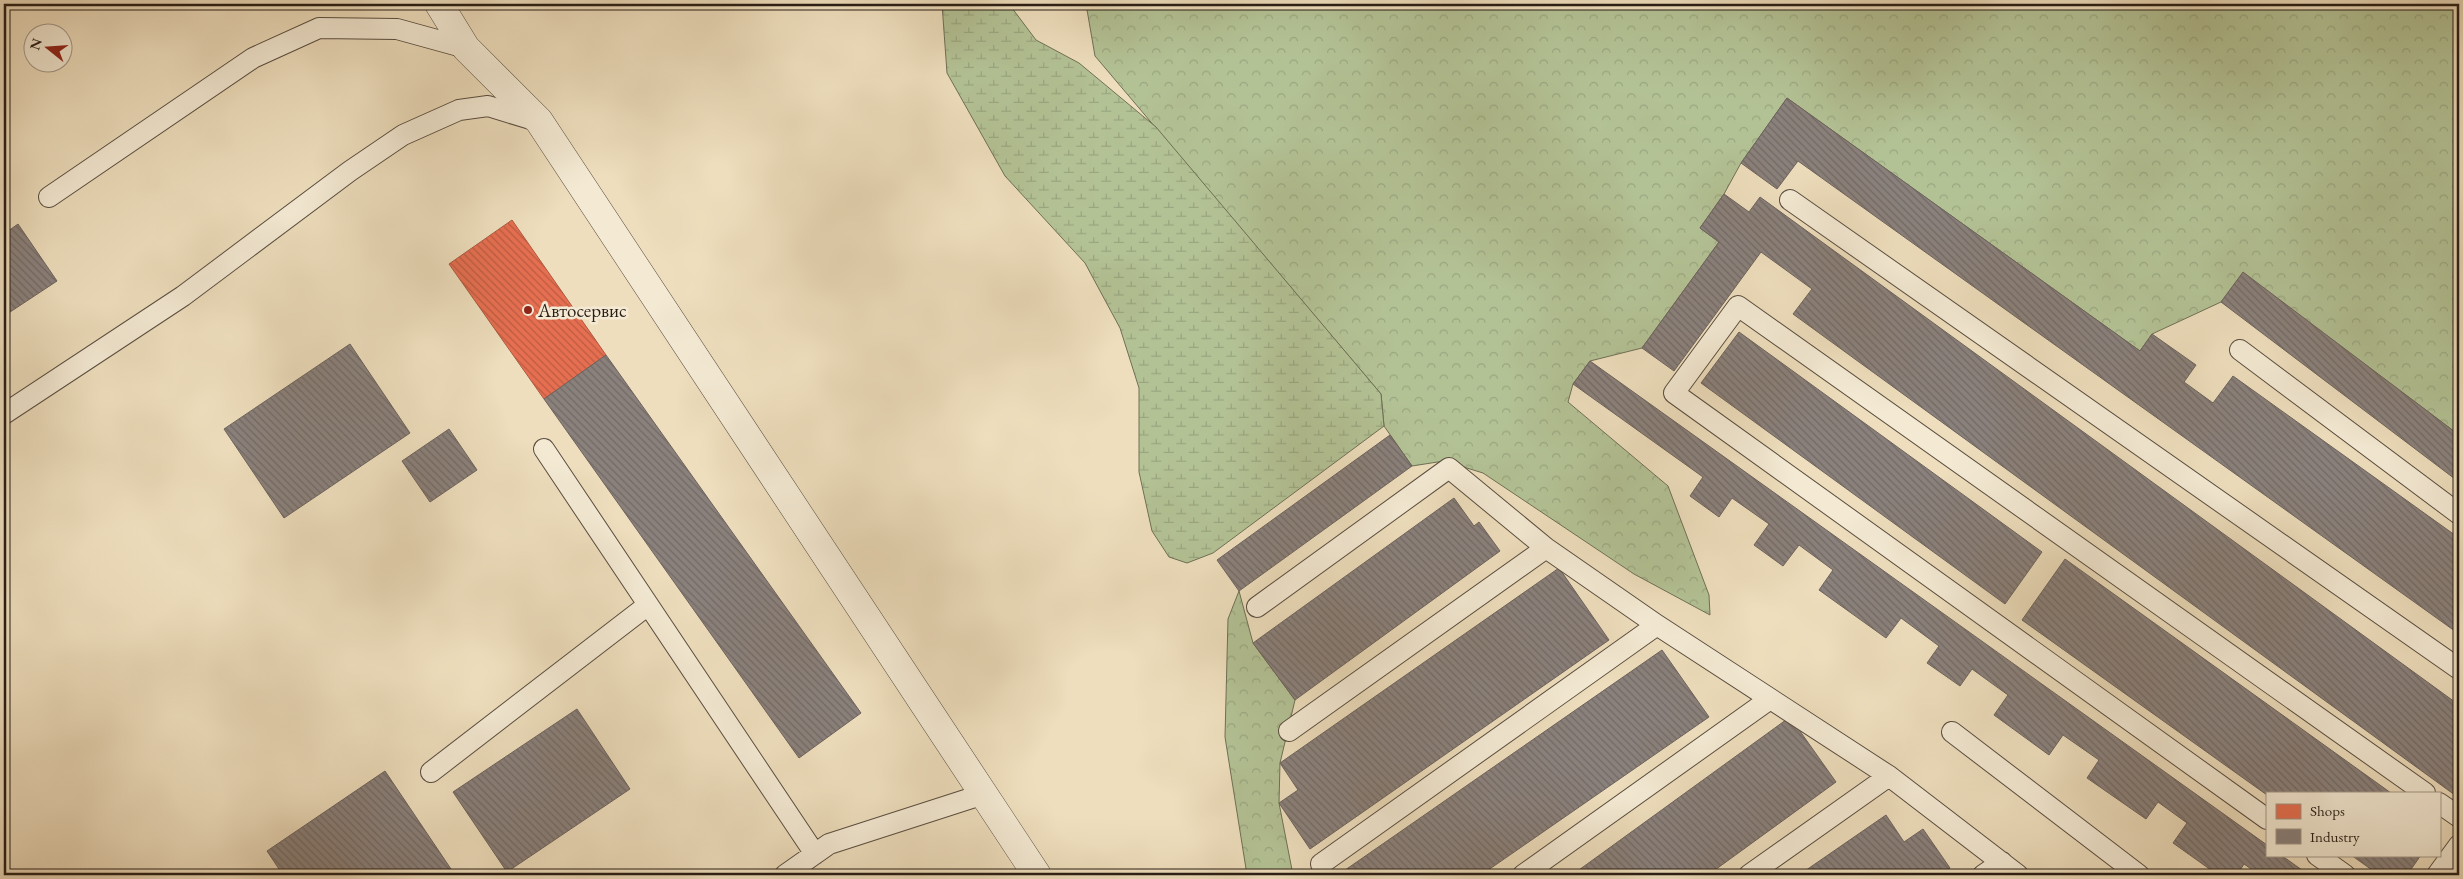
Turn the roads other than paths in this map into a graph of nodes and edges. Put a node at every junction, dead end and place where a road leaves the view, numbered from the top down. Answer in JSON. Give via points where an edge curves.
{"nodes":[{"id":1,"x":439,"y":4,"type":"edge"},
{"id":2,"x":466,"y":48,"type":"junction"},
{"id":3,"x":539,"y":122,"type":"junction"},
{"id":4,"x":49,"y":198,"type":"dead end"},
{"id":5,"x":1790,"y":200,"type":"dead end"},
{"id":6,"x":2240,"y":350,"type":"dead end"},
{"id":7,"x":4,"y":414,"type":"edge"},
{"id":8,"x":544,"y":448,"type":"dead end"},
{"id":9,"x":2459,"y":514,"type":"edge"},
{"id":10,"x":1546,"y":548,"type":"junction"},
{"id":11,"x":648,"y":605,"type":"junction"},
{"id":12,"x":1257,"y":607,"type":"dead end"},
{"id":13,"x":1656,"y":625,"type":"junction"},
{"id":14,"x":2459,"y":669,"type":"edge"},
{"id":15,"x":1770,"y":699,"type":"junction"},
{"id":16,"x":1288,"y":732,"type":"dead end"},
{"id":17,"x":1952,"y":732,"type":"dead end"},
{"id":18,"x":431,"y":772,"type":"dead end"},
{"id":19,"x":1889,"y":776,"type":"junction"},
{"id":20,"x":2424,"y":792,"type":"edge"},
{"id":21,"x":984,"y":794,"type":"junction"},
{"id":22,"x":2440,"y":804,"type":"edge"},
{"id":23,"x":2459,"y":817,"type":"edge"},
{"id":24,"x":2266,"y":818,"type":"edge"},
{"id":25,"x":2459,"y":845,"type":"edge"},
{"id":26,"x":815,"y":854,"type":"junction"},
{"id":27,"x":2318,"y":856,"type":"edge"},
{"id":28,"x":2002,"y":862,"type":"junction"},
{"id":29,"x":1321,"y":864,"type":"dead end"},
{"id":30,"x":785,"y":875,"type":"edge"},
{"id":31,"x":1038,"y":875,"type":"edge"},
{"id":32,"x":1523,"y":875,"type":"edge"},
{"id":33,"x":1748,"y":875,"type":"edge"},
{"id":34,"x":1983,"y":875,"type":"edge"},
{"id":35,"x":2018,"y":875,"type":"edge"},
{"id":36,"x":2139,"y":875,"type":"edge"},
{"id":37,"x":2344,"y":875,"type":"edge"},
{"id":38,"x":2437,"y":875,"type":"edge"}],
"edges":[{"from":1,"to":2,"type":"street"},
{"from":2,"to":3,"type":"street"},
{"from":2,"to":4,"type":"lane","via":[[397,29],[319,28],[253,58]]},
{"from":3,"to":7,"type":"lane","via":[[488,106],[459,110],[403,135],[184,296]]},
{"from":3,"to":21,"type":"street"},
{"from":5,"to":14,"type":"lane"},
{"from":6,"to":9,"type":"lane"},
{"from":8,"to":11,"type":"lane"},
{"from":10,"to":12,"type":"lane","via":[[1449,468]]},
{"from":10,"to":13,"type":"lane"},
{"from":10,"to":16,"type":"lane"},
{"from":11,"to":18,"type":"lane"},
{"from":11,"to":26,"type":"lane"},
{"from":13,"to":15,"type":"lane"},
{"from":13,"to":29,"type":"lane"},
{"from":15,"to":19,"type":"lane"},
{"from":15,"to":32,"type":"lane"},
{"from":17,"to":36,"type":"lane"},
{"from":19,"to":28,"type":"lane"},
{"from":19,"to":33,"type":"lane"},
{"from":20,"to":24,"type":"lane","via":[[1738,306],[1674,393]]},
{"from":21,"to":26,"type":"lane","via":[[829,844]]},
{"from":21,"to":31,"type":"street"},
{"from":22,"to":23,"type":"lane"},
{"from":25,"to":38,"type":"lane"},
{"from":26,"to":30,"type":"lane"},
{"from":27,"to":37,"type":"lane"},
{"from":28,"to":34,"type":"lane"},
{"from":28,"to":35,"type":"lane"}]}
